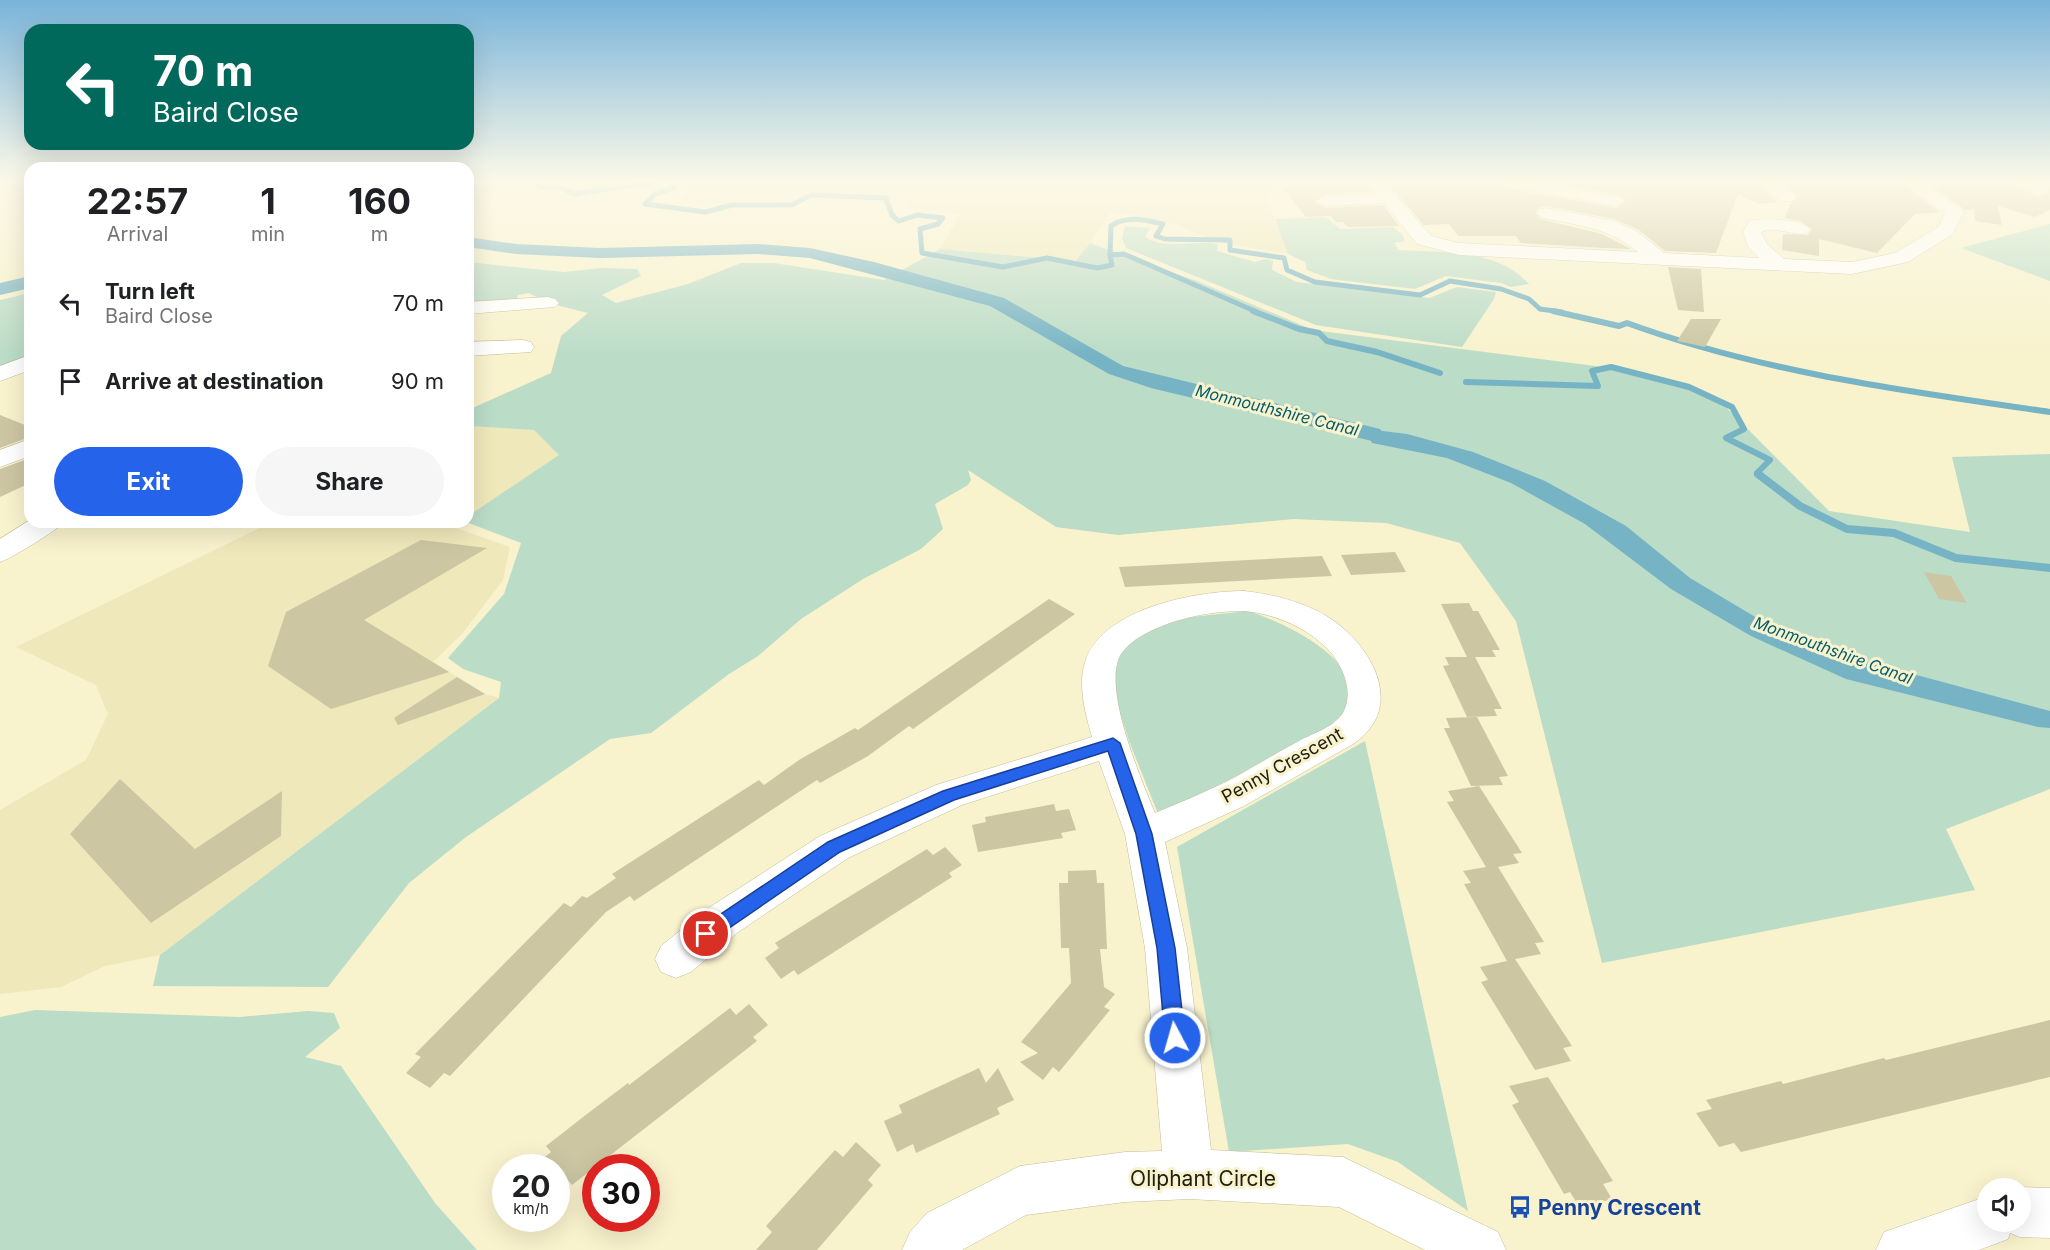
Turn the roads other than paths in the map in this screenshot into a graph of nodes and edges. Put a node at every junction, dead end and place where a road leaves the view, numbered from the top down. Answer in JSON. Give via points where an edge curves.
{"nodes":[{"id":1,"x":1423,"y":239,"type":"edge"},
{"id":2,"x":1635,"y":239,"type":"edge"},
{"id":3,"x":1755,"y":239,"type":"edge"},
{"id":4,"x":1931,"y":239,"type":"edge"},
{"id":5,"x":1438,"y":245,"type":"junction"},
{"id":6,"x":1408,"y":247,"type":"dead end"},
{"id":7,"x":1659,"y":259,"type":"junction"},
{"id":8,"x":1779,"y":265,"type":"junction"},
{"id":9,"x":548,"y":303,"type":"dead end"},
{"id":10,"x":474,"y":308,"type":"edge"},
{"id":11,"x":524,"y":346,"type":"dead end"},
{"id":12,"x":474,"y":349,"type":"edge"},
{"id":13,"x":24,"y":364,"type":"edge"},
{"id":14,"x":0,"y":374,"type":"edge"},
{"id":15,"x":24,"y":449,"type":"edge"},
{"id":16,"x":0,"y":459,"type":"edge"},
{"id":17,"x":35,"y":528,"type":"edge"},
{"id":18,"x":0,"y":553,"type":"edge"},
{"id":19,"x":1113,"y":743,"type":"junction"},
{"id":20,"x":1144,"y":834,"type":"junction"},
{"id":21,"x":676,"y":959,"type":"dead end"},
{"id":22,"x":1189,"y":1174,"type":"junction"},
{"id":23,"x":2031,"y":1212,"type":"edge"},
{"id":24,"x":2050,"y":1213,"type":"edge"},
{"id":25,"x":1977,"y":1225,"type":"edge"},
{"id":26,"x":928,"y":1250,"type":"edge"},
{"id":27,"x":1480,"y":1250,"type":"edge"},
{"id":28,"x":1902,"y":1250,"type":"edge"}],
"edges":[{"from":1,"to":5,"type":"street"},
{"from":2,"to":7,"type":"street"},
{"from":3,"to":8,"type":"street","via":[[1758,247]]},
{"from":4,"to":8,"type":"street","via":[[1901,258],[1881,264],[1852,268]]},
{"from":5,"to":6,"type":"street"},
{"from":5,"to":7,"type":"street","via":[[1483,252]]},
{"from":7,"to":8,"type":"street"},
{"from":9,"to":10,"type":"street"},
{"from":11,"to":12,"type":"street"},
{"from":13,"to":14,"type":"street"},
{"from":15,"to":16,"type":"street"},
{"from":17,"to":18,"type":"street"},
{"from":19,"to":20,"type":"street","name":"Penny Crescent"},
{"from":19,"to":20,"type":"street","name":"Penny Crescent","via":[[1098,693],[1102,659],[1121,633],[1184,609],[1254,602],[1289,612],[1316,624],[1339,642],[1366,685],[1362,707],[1350,728],[1233,795]]},
{"from":19,"to":21,"type":"street","via":[[948,795],[834,847],[722,921]]},
{"from":20,"to":22,"type":"street","name":"Penny Crescent","via":[[1166,948]]},
{"from":22,"to":26,"type":"street","name":"Oliphant Circle","via":[[1125,1177],[1020,1191],[945,1231]]},
{"from":22,"to":27,"type":"street","name":"Oliphant Circle","via":[[1343,1182]]},
{"from":23,"to":24,"type":"street"},
{"from":25,"to":28,"type":"street"}]}
